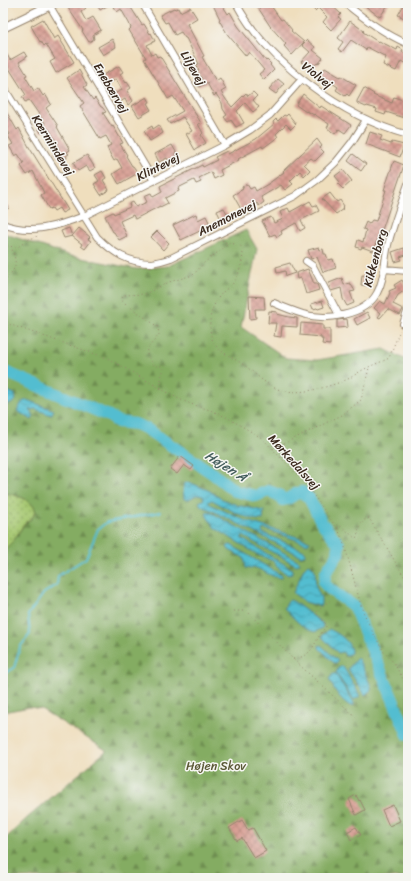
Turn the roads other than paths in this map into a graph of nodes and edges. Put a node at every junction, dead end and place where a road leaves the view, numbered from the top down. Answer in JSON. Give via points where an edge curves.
{"nodes":[{"id":1,"x":142,"y":3,"type":"edge"},
{"id":2,"x":236,"y":3,"type":"edge"},
{"id":3,"x":345,"y":3,"type":"edge"},
{"id":4,"x":51,"y":4,"type":"edge"},
{"id":5,"x":3,"y":28,"type":"edge"},
{"id":6,"x":408,"y":44,"type":"edge"},
{"id":7,"x":302,"y":79,"type":"junction"},
{"id":8,"x":3,"y":86,"type":"edge"},
{"id":9,"x":366,"y":120,"type":"junction"},
{"id":10,"x":408,"y":135,"type":"edge"},
{"id":11,"x":225,"y":145,"type":"junction"},
{"id":12,"x":154,"y":181,"type":"junction"},
{"id":13,"x":408,"y":184,"type":"edge"},
{"id":14,"x":84,"y":216,"type":"junction"},
{"id":15,"x":3,"y":224,"type":"edge"},
{"id":16,"x":306,"y":262,"type":"dead end"},
{"id":17,"x":384,"y":269,"type":"junction"},
{"id":18,"x":408,"y":271,"type":"edge"},
{"id":19,"x":274,"y":303,"type":"dead end"},
{"id":20,"x":408,"y":309,"type":"edge"},
{"id":21,"x":339,"y":315,"type":"junction"},
{"id":22,"x":403,"y":324,"type":"road end"}],
"edges":[{"from":1,"to":11,"type":"street","name":"Liljevej"},
{"from":2,"to":7,"type":"street","name":"Violvej","via":[[256,33]]},
{"from":3,"to":6,"type":"street","via":[[363,18]]},
{"from":4,"to":5,"type":"street"},
{"from":4,"to":12,"type":"street","name":"Enebærvej"},
{"from":7,"to":9,"type":"street","name":"Violvej","via":[[331,100]]},
{"from":7,"to":11,"type":"street","name":"Klintevej","via":[[270,115]]},
{"from":8,"to":14,"type":"street","name":"Kærmindevej"},
{"from":9,"to":10,"type":"street","name":"Violvej"},
{"from":9,"to":14,"type":"street","name":"Anemonevej","via":[[336,162],[295,196],[171,258],[153,263],[124,258],[109,250]]},
{"from":11,"to":12,"type":"street","name":"Klintevej"},
{"from":12,"to":14,"type":"street","name":"Klintevej"},
{"from":13,"to":17,"type":"street","name":"Kikkenborg","via":[[388,246]]},
{"from":14,"to":15,"type":"street","name":"Klintevej","via":[[40,229]]},
{"from":16,"to":21,"type":"street","via":[[313,266]]},
{"from":17,"to":18,"type":"street"},
{"from":17,"to":21,"type":"street","name":"Kikkenborg","via":[[377,294],[368,304],[350,314]]},
{"from":19,"to":21,"type":"street","name":"Kikkenborg","via":[[304,314]]},
{"from":20,"to":22,"type":"street"}]}
